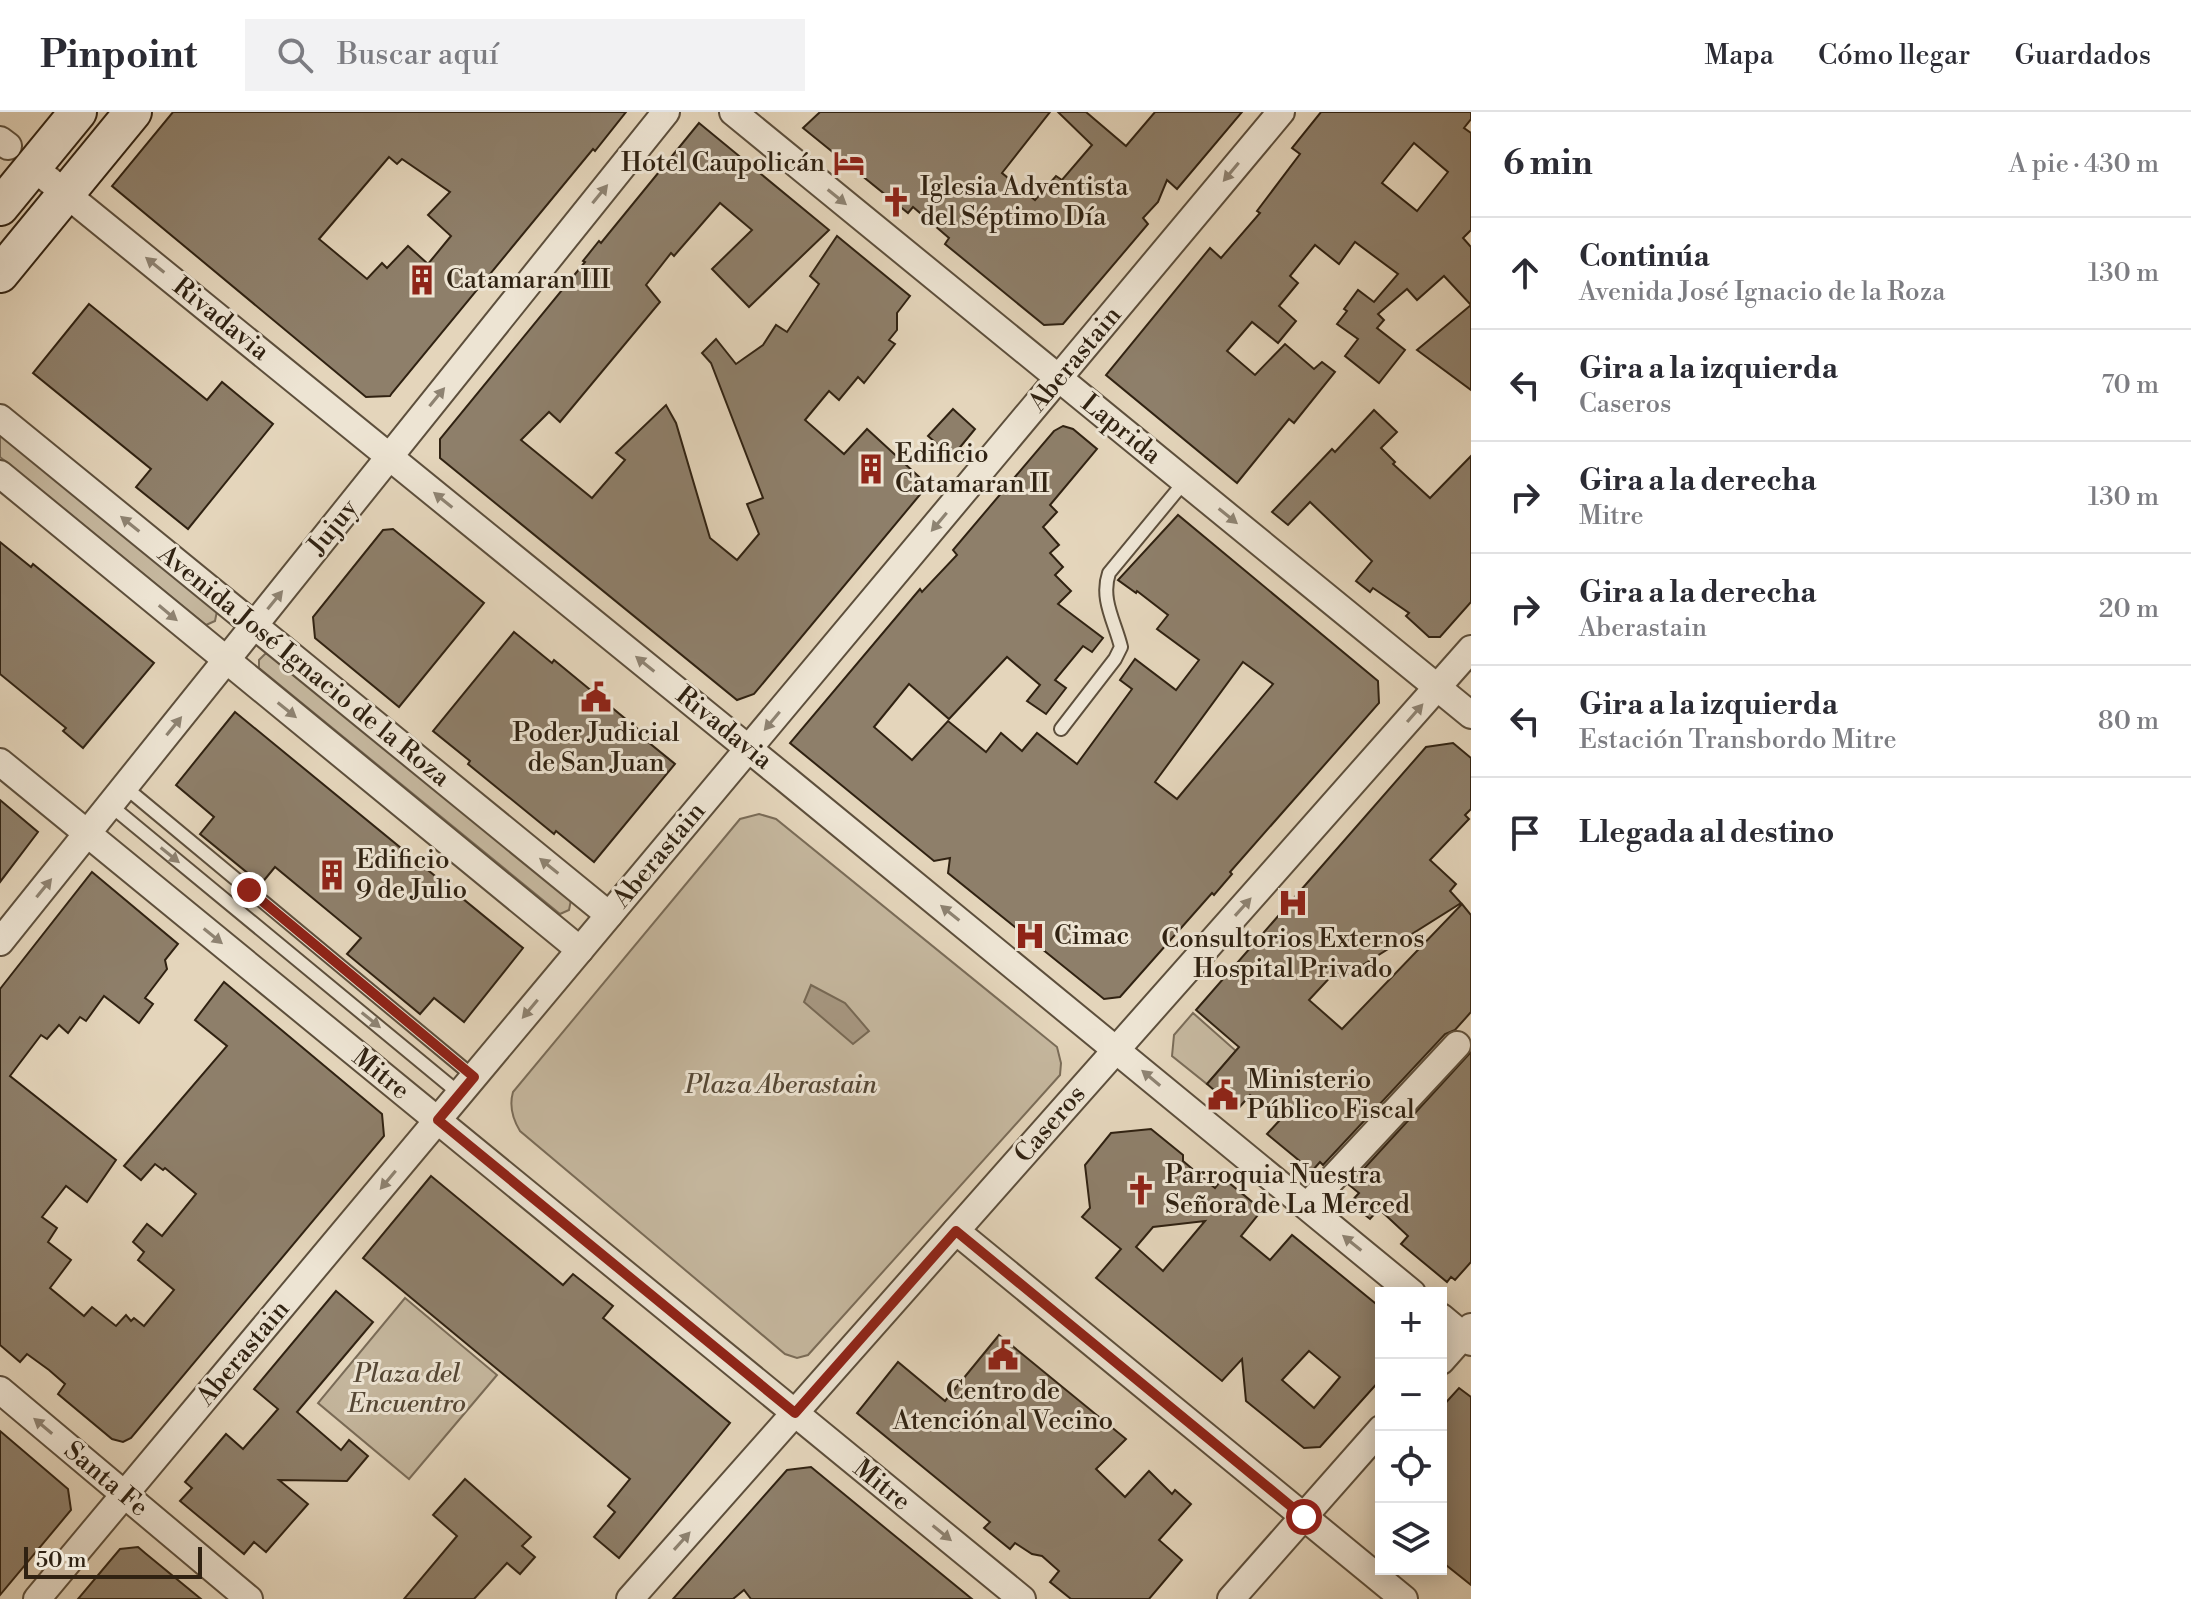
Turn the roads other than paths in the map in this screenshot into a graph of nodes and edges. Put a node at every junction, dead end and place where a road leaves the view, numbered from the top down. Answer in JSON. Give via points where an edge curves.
{"nodes":[{"id":1,"x":78,"y":112,"type":"edge"},
{"id":2,"x":133,"y":112,"type":"edge"},
{"id":3,"x":666,"y":112,"type":"edge"},
{"id":4,"x":733,"y":112,"type":"edge"},
{"id":5,"x":1281,"y":112,"type":"edge"},
{"id":6,"x":14,"y":151,"type":"edge"},
{"id":7,"x":66,"y":193,"type":"junction"},
{"id":8,"x":0,"y":207,"type":"edge"},
{"id":9,"x":0,"y":274,"type":"edge"},
{"id":10,"x":1059,"y":378,"type":"junction"},
{"id":11,"x":0,"y":418,"type":"edge"},
{"id":12,"x":390,"y":456,"type":"junction"},
{"id":13,"x":0,"y":474,"type":"edge"},
{"id":14,"x":1185,"y":481,"type":"junction"},
{"id":15,"x":254,"y":625,"type":"junction"},
{"id":16,"x":1471,"y":649,"type":"edge"},
{"id":17,"x":226,"y":661,"type":"junction"},
{"id":18,"x":1437,"y":687,"type":"junction"},
{"id":19,"x":1471,"y":715,"type":"edge"},
{"id":20,"x":1061,"y":729,"type":"dead end"},
{"id":21,"x":749,"y":749,"type":"junction"},
{"id":22,"x":0,"y":762,"type":"edge"},
{"id":23,"x":117,"y":796,"type":"junction"},
{"id":24,"x":88,"y":833,"type":"junction"},
{"id":25,"x":609,"y":915,"type":"junction"},
{"id":26,"x":0,"y":942,"type":"edge"},
{"id":27,"x":580,"y":950,"type":"junction"},
{"id":28,"x":1457,"y":1045,"type":"dead end"},
{"id":29,"x":1117,"y":1049,"type":"junction"},
{"id":30,"x":467,"y":1085,"type":"junction"},
{"id":31,"x":438,"y":1120,"type":"junction"},
{"id":32,"x":1307,"y":1206,"type":"junction"},
{"id":33,"x":956,"y":1231,"type":"junction"},
{"id":34,"x":1405,"y":1287,"type":"edge"},
{"id":35,"x":1447,"y":1321,"type":"edge"},
{"id":36,"x":1469,"y":1335,"type":"edge"},
{"id":37,"x":1443,"y":1359,"type":"edge"},
{"id":38,"x":0,"y":1390,"type":"edge"},
{"id":39,"x":795,"y":1413,"type":"junction"},
{"id":40,"x":1379,"y":1431,"type":"edge"},
{"id":41,"x":125,"y":1495,"type":"junction"},
{"id":42,"x":1304,"y":1517,"type":"junction"},
{"id":43,"x":37,"y":1599,"type":"edge"},
{"id":44,"x":249,"y":1599,"type":"edge"},
{"id":45,"x":630,"y":1599,"type":"edge"},
{"id":46,"x":1022,"y":1599,"type":"edge"},
{"id":47,"x":1231,"y":1599,"type":"edge"},
{"id":48,"x":1404,"y":1599,"type":"edge"}],
"edges":[{"from":1,"to":6,"type":"main road"},
{"from":2,"to":7,"type":"main road"},
{"from":12,"to":3,"type":"street","name":"Jujuy","one_way":true},
{"from":4,"to":10,"type":"street","name":"Laprida","one_way":true},
{"from":5,"to":10,"type":"street","name":"Aberastain","one_way":true},
{"from":6,"to":7,"type":"street","name":"Rivadavia"},
{"from":6,"to":8,"type":"main road"},
{"from":7,"to":9,"type":"main road"},
{"from":12,"to":7,"type":"street","name":"Rivadavia","one_way":true},
{"from":10,"to":14,"type":"street","name":"Laprida"},
{"from":10,"to":21,"type":"street","name":"Aberastain","one_way":true},
{"from":15,"to":11,"type":"street","name":"Avenida José Ignacio de la Roza","one_way":true},
{"from":15,"to":12,"type":"street","name":"Jujuy","one_way":true},
{"from":21,"to":12,"type":"street","name":"Rivadavia","one_way":true},
{"from":13,"to":17,"type":"street","name":"Avenida José Ignacio de la Roza","one_way":true},
{"from":14,"to":18,"type":"street","name":"Laprida","one_way":true},
{"from":14,"to":20,"type":"lane","via":[[1109,573],[1105,596],[1121,647]]},
{"from":15,"to":17,"type":"street","name":"Jujuy"},
{"from":25,"to":15,"type":"street","name":"Avenida José Ignacio de la Roza","one_way":true},
{"from":16,"to":18,"type":"street","name":"Caseros"},
{"from":23,"to":17,"type":"street","name":"Jujuy","one_way":true},
{"from":17,"to":27,"type":"street","name":"Avenida José Ignacio de la Roza","one_way":true},
{"from":18,"to":19,"type":"street","name":"Laprida"},
{"from":29,"to":18,"type":"street","name":"Caseros","one_way":true},
{"from":21,"to":25,"type":"street","name":"Aberastain"},
{"from":29,"to":21,"type":"street","name":"Rivadavia","one_way":true},
{"from":22,"to":24,"type":"street","name":"Mitre"},
{"from":23,"to":24,"type":"street","name":"Jujuy"},
{"from":23,"to":30,"type":"lane"},
{"from":23,"to":30,"type":"lane","one_way":true},
{"from":26,"to":24,"type":"street","name":"Jujuy","one_way":true},
{"from":24,"to":31,"type":"street","name":"Mitre","one_way":true},
{"from":25,"to":27,"type":"street","name":"Aberastain"},
{"from":27,"to":30,"type":"street","name":"Aberastain","one_way":true},
{"from":28,"to":32,"type":"street"},
{"from":32,"to":29,"type":"street","name":"Rivadavia","one_way":true},
{"from":29,"to":33,"type":"street","name":"Caseros"},
{"from":30,"to":31,"type":"street","name":"Aberastain"},
{"from":31,"to":39,"type":"street","name":"Mitre"},
{"from":31,"to":41,"type":"street","name":"Aberastain","one_way":true},
{"from":34,"to":32,"type":"street","name":"Rivadavia","one_way":true},
{"from":33,"to":39,"type":"street","name":"Caseros"},
{"from":33,"to":42,"type":"street"},
{"from":35,"to":36,"type":"street"},
{"from":36,"to":37,"type":"street"},
{"from":41,"to":38,"type":"street","name":"Santa Fe","one_way":true},
{"from":45,"to":39,"type":"street","name":"Caseros","one_way":true},
{"from":39,"to":46,"type":"street","name":"Mitre","one_way":true},
{"from":40,"to":42,"type":"street"},
{"from":41,"to":43,"type":"street","name":"Aberastain"},
{"from":41,"to":44,"type":"street","name":"Santa Fe"},
{"from":42,"to":47,"type":"street"},
{"from":42,"to":48,"type":"street"}]}
